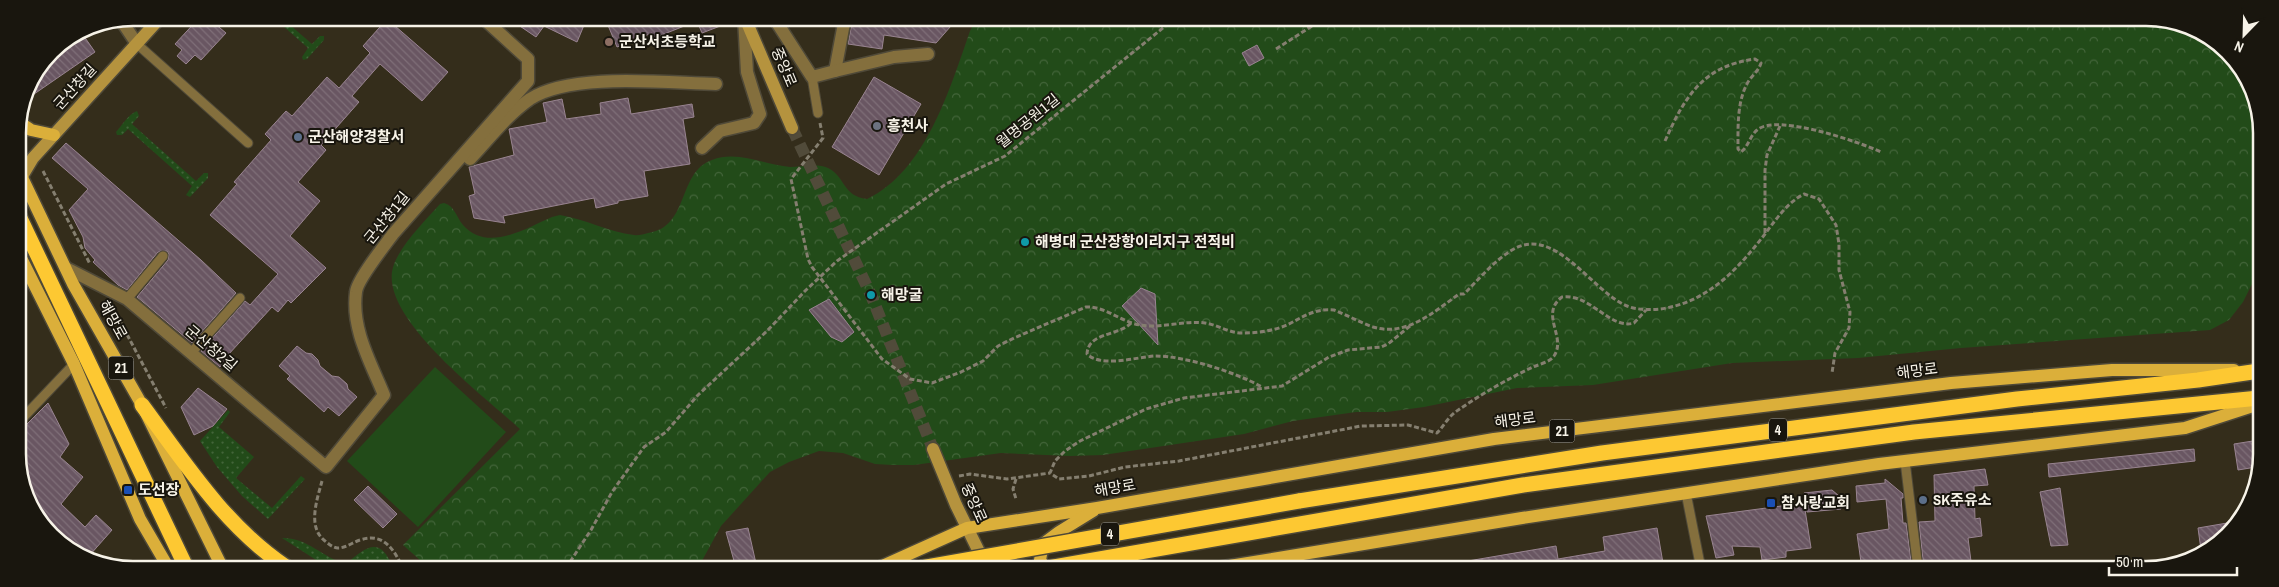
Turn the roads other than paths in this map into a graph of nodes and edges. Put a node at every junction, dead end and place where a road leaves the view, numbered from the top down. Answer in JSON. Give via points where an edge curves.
{"nodes":[{"id":1,"x":124,"y":26,"type":"edge"},
{"id":2,"x":153,"y":26,"type":"edge"},
{"id":3,"x":492,"y":26,"type":"edge"},
{"id":4,"x":744,"y":26,"type":"edge"},
{"id":5,"x":747,"y":26,"type":"edge"},
{"id":6,"x":779,"y":26,"type":"edge"},
{"id":7,"x":843,"y":26,"type":"edge"},
{"id":8,"x":137,"y":44,"type":"junction"},
{"id":9,"x":928,"y":54,"type":"dead end"},
{"id":10,"x":835,"y":71,"type":"junction"},
{"id":11,"x":812,"y":78,"type":"junction"},
{"id":12,"x":716,"y":84,"type":"dead end"},
{"id":13,"x":818,"y":113,"type":"road end"},
{"id":14,"x":26,"y":127,"type":"edge"},
{"id":15,"x":792,"y":128,"type":"tunnel mouth"},
{"id":16,"x":54,"y":135,"type":"junction"},
{"id":17,"x":248,"y":143,"type":"dead end"},
{"id":18,"x":702,"y":148,"type":"dead end"},
{"id":19,"x":26,"y":167,"type":"edge"},
{"id":20,"x":26,"y":190,"type":"edge"},
{"id":21,"x":430,"y":192,"type":"junction"},
{"id":22,"x":26,"y":231,"type":"edge"},
{"id":23,"x":163,"y":256,"type":"dead end"},
{"id":24,"x":26,"y":268,"type":"edge"},
{"id":25,"x":66,"y":268,"type":"junction"},
{"id":26,"x":240,"y":298,"type":"dead end"},
{"id":27,"x":127,"y":300,"type":"junction"},
{"id":28,"x":191,"y":353,"type":"junction"},
{"id":29,"x":74,"y":364,"type":"junction"},
{"id":30,"x":2253,"y":370,"type":"edge"},
{"id":31,"x":2253,"y":371,"type":"edge"},
{"id":32,"x":2253,"y":399,"type":"edge"},
{"id":33,"x":142,"y":405,"type":"junction"},
{"id":34,"x":2253,"y":406,"type":"edge"},
{"id":35,"x":26,"y":416,"type":"edge"},
{"id":36,"x":933,"y":449,"type":"tunnel mouth"},
{"id":37,"x":1905,"y":461,"type":"junction"},
{"id":38,"x":326,"y":467,"type":"joint"},
{"id":39,"x":1686,"y":493,"type":"junction"},
{"id":40,"x":1097,"y":508,"type":"junction"},
{"id":41,"x":967,"y":528,"type":"junction"},
{"id":42,"x":164,"y":561,"type":"edge"},
{"id":43,"x":183,"y":561,"type":"edge"},
{"id":44,"x":219,"y":561,"type":"edge"},
{"id":45,"x":285,"y":561,"type":"edge"},
{"id":46,"x":894,"y":561,"type":"edge"},
{"id":47,"x":961,"y":561,"type":"edge"},
{"id":48,"x":984,"y":561,"type":"edge"},
{"id":49,"x":1041,"y":561,"type":"edge"},
{"id":50,"x":1088,"y":561,"type":"edge"},
{"id":51,"x":1260,"y":561,"type":"edge"},
{"id":52,"x":1700,"y":561,"type":"edge"},
{"id":53,"x":1917,"y":561,"type":"edge"}],
"edges":[{"from":1,"to":8,"type":"street"},
{"from":2,"to":8,"type":"street","name":"군산창길"},
{"from":3,"to":21,"type":"street","name":"군산창1길","via":[[528,59],[528,81]]},
{"from":4,"to":18,"type":"street","via":[[747,72],[760,114],[754,123],[720,131]]},
{"from":5,"to":15,"type":"street","name":"중앙로"},
{"from":6,"to":11,"type":"street"},
{"from":7,"to":10,"type":"street"},
{"from":8,"to":16,"type":"street","name":"군산창길"},
{"from":8,"to":17,"type":"lane"},
{"from":9,"to":10,"type":"street","via":[[894,57]]},
{"from":10,"to":11,"type":"street"},
{"from":11,"to":13,"type":"lane"},
{"from":12,"to":21,"type":"street","via":[[591,82],[552,90],[531,98],[452,180]]},
{"from":14,"to":16,"type":"main road"},
{"from":16,"to":19,"type":"street","name":"군산창길"},
{"from":20,"to":25,"type":"main road","name":"해망로","number":"21"},
{"from":21,"to":38,"type":"street","name":"군산창1길","via":[[388,241],[356,291],[358,325],[370,365],[384,395]]},
{"from":22,"to":43,"type":"highway"},
{"from":23,"to":27,"type":"lane"},
{"from":24,"to":29,"type":"main road"},
{"from":25,"to":27,"type":"street","name":"군산창2길"},
{"from":25,"to":33,"type":"main road","name":"해망로","number":"21"},
{"from":26,"to":28,"type":"lane"},
{"from":27,"to":28,"type":"street","name":"군산창2길"},
{"from":28,"to":38,"type":"street","name":"군산창2길"},
{"from":29,"to":35,"type":"lane"},
{"from":29,"to":42,"type":"main road","via":[[140,519]]},
{"from":30,"to":40,"type":"main road","name":"해망로","number":"21","via":[[2112,370],[1951,383],[1494,439]]},
{"from":31,"to":47,"type":"highway","number":"4","bridge":true,"via":[[1602,453],[1299,501]]},
{"from":32,"to":50,"type":"highway","number":"4","via":[[1904,434],[1522,484]]},
{"from":33,"to":44,"type":"main road","name":"해망로","number":"21"},
{"from":33,"to":45,"type":"highway","via":[[221,510],[262,551]]},
{"from":34,"to":37,"type":"main road","via":[[2184,428]]},
{"from":36,"to":41,"type":"street","name":"중앙로"},
{"from":37,"to":39,"type":"main road"},
{"from":37,"to":53,"type":"lane"},
{"from":39,"to":51,"type":"main road"},
{"from":39,"to":52,"type":"lane"},
{"from":40,"to":41,"type":"main road","name":"해망로","number":"21"},
{"from":40,"to":49,"type":"main road","via":[[1043,544]]},
{"from":41,"to":46,"type":"main road","name":"해망로","number":"21"},
{"from":41,"to":48,"type":"street","name":"중앙로"}]}
